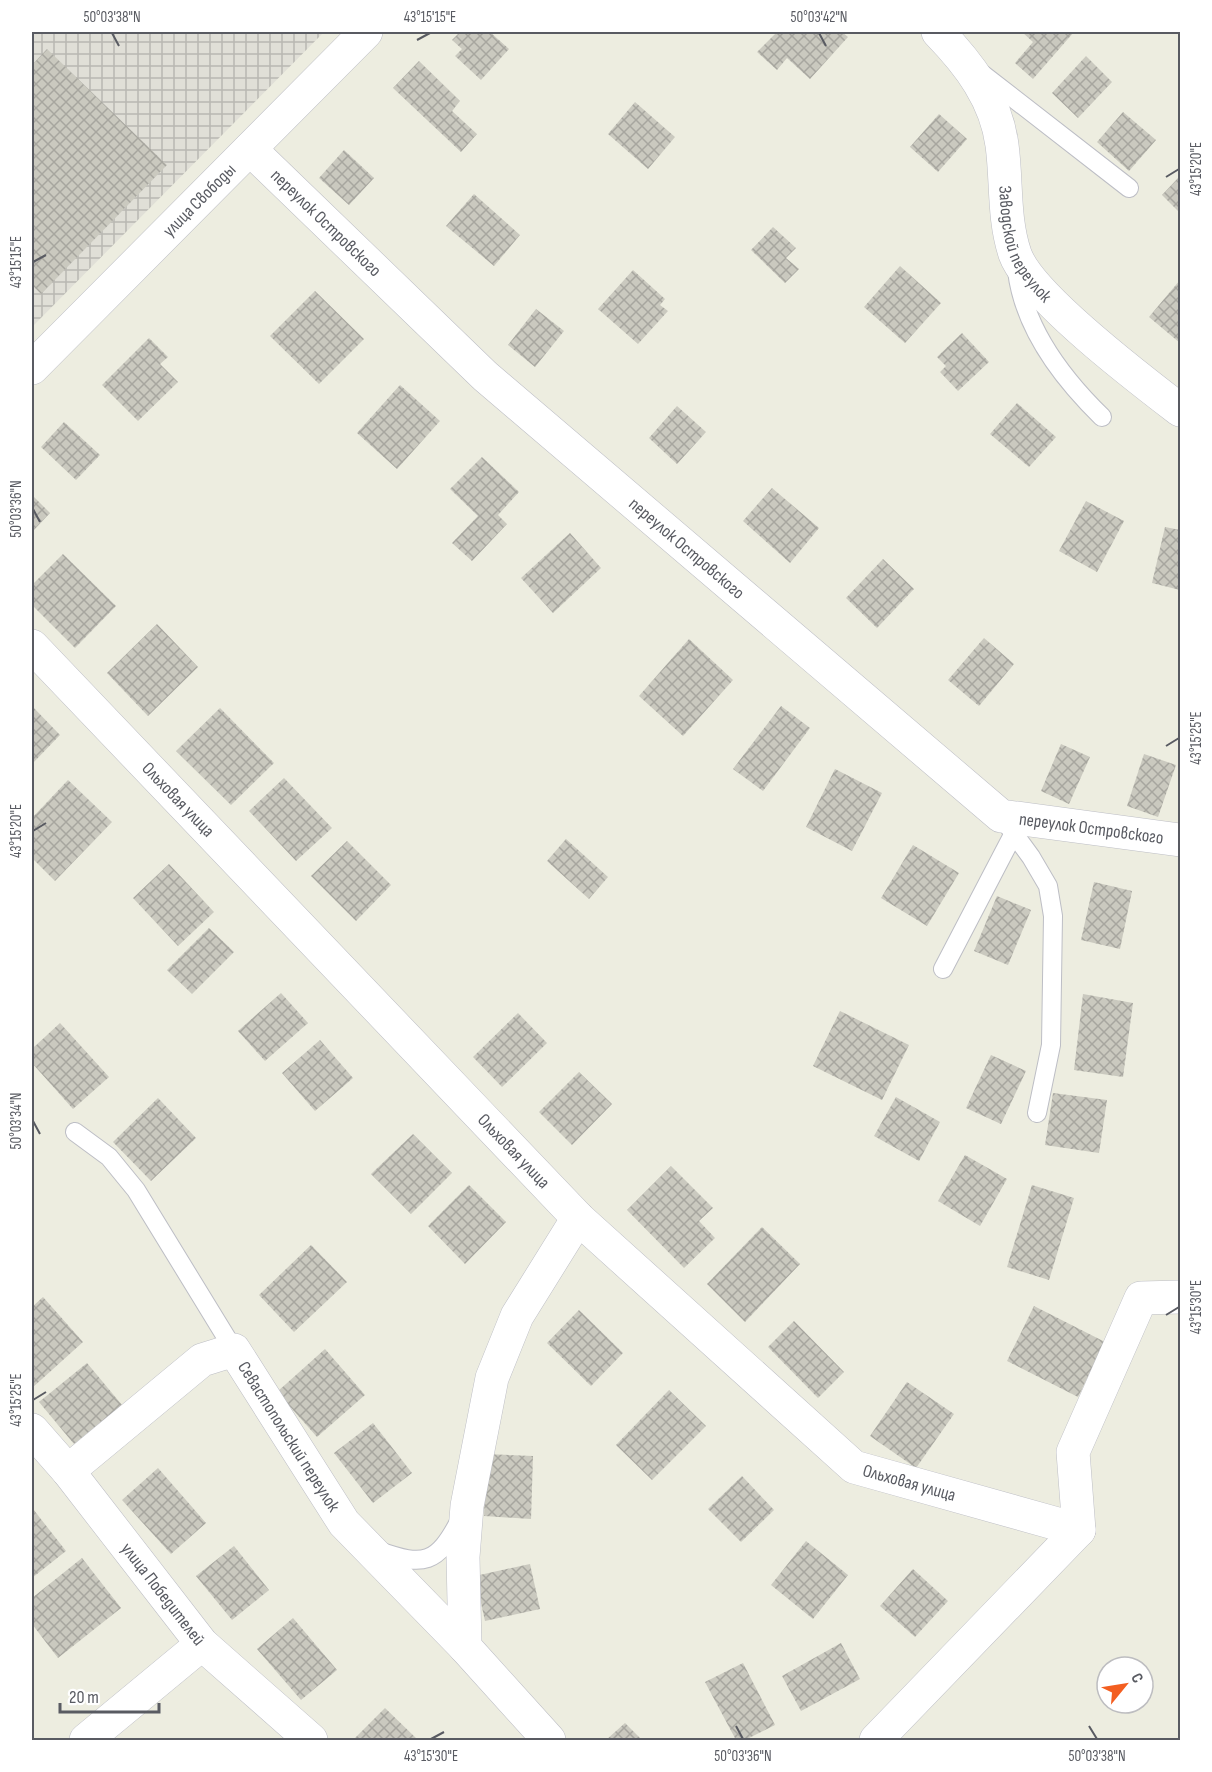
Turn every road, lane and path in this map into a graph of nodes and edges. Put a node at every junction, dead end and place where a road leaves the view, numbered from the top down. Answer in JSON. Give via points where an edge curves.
{"nodes":[{"id":1,"x":366,"y":32,"type":"edge"},
{"id":2,"x":938,"y":32,"type":"edge"},
{"id":3,"x":966,"y":61,"type":"junction"},
{"id":4,"x":250,"y":149,"type":"junction"},
{"id":5,"x":1129,"y":188,"type":"dead end"},
{"id":6,"x":1016,"y":256,"type":"junction"},
{"id":7,"x":32,"y":368,"type":"edge"},
{"id":8,"x":1180,"y":410,"type":"edge"},
{"id":9,"x":1102,"y":417,"type":"dead end"},
{"id":10,"x":32,"y":646,"type":"edge"},
{"id":11,"x":1007,"y":825,"type":"junction"},
{"id":12,"x":1180,"y":840,"type":"edge"},
{"id":13,"x":943,"y":969,"type":"dead end"},
{"id":14,"x":1037,"y":1113,"type":"dead end"},
{"id":15,"x":75,"y":1132,"type":"dead end"},
{"id":16,"x":578,"y":1218,"type":"junction"},
{"id":17,"x":1180,"y":1297,"type":"edge"},
{"id":18,"x":234,"y":1350,"type":"junction"},
{"id":19,"x":32,"y":1430,"type":"edge"},
{"id":20,"x":68,"y":1471,"type":"junction"},
{"id":21,"x":467,"y":1506,"type":"junction"},
{"id":22,"x":1079,"y":1530,"type":"junction"},
{"id":23,"x":366,"y":1546,"type":"junction"},
{"id":24,"x":202,"y":1644,"type":"junction"},
{"id":25,"x":465,"y":1647,"type":"junction"},
{"id":26,"x":86,"y":1740,"type":"edge"},
{"id":27,"x":312,"y":1740,"type":"edge"},
{"id":28,"x":549,"y":1740,"type":"edge"},
{"id":29,"x":876,"y":1740,"type":"edge"}],
"edges":[{"from":1,"to":4,"type":"street","name":"улица Свободы"},
{"from":2,"to":3,"type":"street","name":"Заводской переулок"},
{"from":3,"to":5,"type":"lane"},
{"from":3,"to":6,"type":"street","name":"Заводской переулок","via":[[992,104],[1002,144],[1006,220]]},
{"from":4,"to":7,"type":"street","name":"улица Свободы"},
{"from":4,"to":11,"type":"street","name":"переулок Островского","via":[[485,376]]},
{"from":6,"to":8,"type":"street","name":"Заводской переулок","via":[[1064,314]]},
{"from":6,"to":9,"type":"lane","via":[[1019,286],[1032,324],[1075,391]]},
{"from":10,"to":16,"type":"street","name":"Ольховая улица"},
{"from":11,"to":12,"type":"street","name":"переулок Островского"},
{"from":11,"to":13,"type":"lane"},
{"from":11,"to":14,"type":"lane","via":[[1048,885],[1053,916],[1050,1045]]},
{"from":15,"to":18,"type":"lane","via":[[109,1156],[136,1190]]},
{"from":16,"to":21,"type":"street","via":[[517,1316],[492,1378]]},
{"from":16,"to":22,"type":"street","name":"Ольховая улица","via":[[854,1467]]},
{"from":17,"to":22,"type":"street","via":[[1142,1298],[1073,1452]]},
{"from":18,"to":20,"type":"street","name":"Севастопольский переулок","via":[[202,1360]]},
{"from":18,"to":23,"type":"street","name":"Севастопольский переулок","via":[[344,1523]]},
{"from":19,"to":20,"type":"street","name":"улица Победителей"},
{"from":20,"to":24,"type":"street","name":"улица Победителей"},
{"from":21,"to":23,"type":"lane","via":[[442,1550],[427,1560],[406,1560]]},
{"from":21,"to":25,"type":"street","via":[[463,1557]]},
{"from":22,"to":29,"type":"street"},
{"from":23,"to":25,"type":"street","name":"Севастопольский переулок"},
{"from":24,"to":26,"type":"street"},
{"from":24,"to":27,"type":"street","name":"улица Победителей"},
{"from":25,"to":28,"type":"street","name":"Севастопольский переулок"}]}
